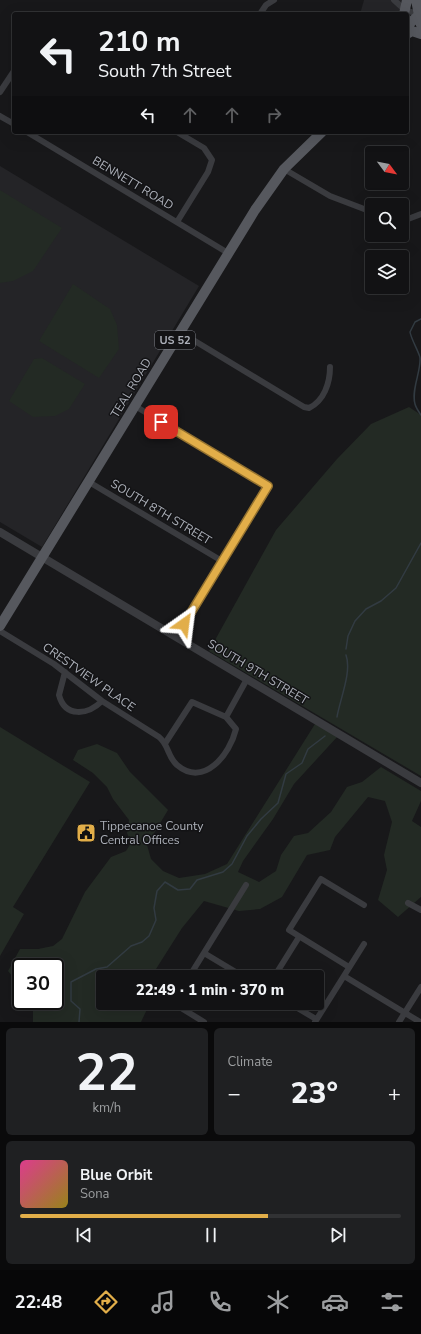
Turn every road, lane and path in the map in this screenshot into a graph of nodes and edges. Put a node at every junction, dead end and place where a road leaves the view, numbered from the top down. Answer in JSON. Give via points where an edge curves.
{"nodes":[{"id":1,"x":274,"y":0,"type":"edge"},
{"id":2,"x":394,"y":0,"type":"edge"},
{"id":3,"x":407,"y":0,"type":"edge"},
{"id":4,"x":416,"y":0,"type":"edge"},
{"id":5,"x":261,"y":12,"type":"edge"},
{"id":6,"x":405,"y":12,"type":"edge"},
{"id":7,"x":409,"y":13,"type":"edge"},
{"id":8,"x":420,"y":14,"type":"edge"},
{"id":9,"x":409,"y":24,"type":"edge"},
{"id":10,"x":421,"y":25,"type":"edge"},
{"id":11,"x":409,"y":33,"type":"edge"},
{"id":12,"x":421,"y":34,"type":"edge"},
{"id":13,"x":12,"y":74,"type":"edge"},
{"id":14,"x":0,"y":92,"type":"edge"},
{"id":15,"x":0,"y":116,"type":"edge"},
{"id":16,"x":12,"y":123,"type":"edge"},
{"id":17,"x":30,"y":134,"type":"edge"},
{"id":18,"x":180,"y":134,"type":"edge"},
{"id":19,"x":320,"y":134,"type":"edge"},
{"id":20,"x":284,"y":169,"type":"junction"},
{"id":21,"x":365,"y":209,"type":"edge"},
{"id":22,"x":421,"y":214,"type":"edge"},
{"id":23,"x":409,"y":220,"type":"edge"},
{"id":24,"x":177,"y":222,"type":"junction"},
{"id":25,"x":228,"y":252,"type":"junction"},
{"id":26,"x":180,"y":332,"type":"junction"},
{"id":27,"x":330,"y":368,"type":"dead end"},
{"id":28,"x":134,"y":406,"type":"junction"},
{"id":29,"x":89,"y":482,"type":"junction"},
{"id":30,"x":0,"y":532,"type":"edge"},
{"id":31,"x":43,"y":558,"type":"junction"},
{"id":32,"x":222,"y":561,"type":"junction"},
{"id":33,"x":0,"y":626,"type":"edge"},
{"id":34,"x":0,"y":631,"type":"edge"},
{"id":35,"x":176,"y":637,"type":"junction"},
{"id":36,"x":65,"y":672,"type":"junction"},
{"id":37,"x":247,"y":679,"type":"junction"},
{"id":38,"x":102,"y":701,"type":"junction"},
{"id":39,"x":226,"y":717,"type":"junction"},
{"id":40,"x":166,"y":742,"type":"junction"},
{"id":41,"x":421,"y":783,"type":"edge"},
{"id":42,"x":246,"y":885,"type":"dead end"},
{"id":43,"x":408,"y":902,"type":"dead end"},
{"id":44,"x":364,"y":905,"type":"dead end"},
{"id":45,"x":421,"y":910,"type":"edge"},
{"id":46,"x":299,"y":937,"type":"junction"},
{"id":47,"x":364,"y":944,"type":"dead end"},
{"id":48,"x":204,"y":953,"type":"junction"},
{"id":49,"x":350,"y":967,"type":"junction"},
{"id":50,"x":193,"y":970,"type":"edge"},
{"id":51,"x":232,"y":970,"type":"edge"},
{"id":52,"x":278,"y":970,"type":"edge"},
{"id":53,"x":344,"y":976,"type":"junction"},
{"id":54,"x":421,"y":986,"type":"edge"},
{"id":55,"x":182,"y":1010,"type":"edge"},
{"id":56,"x":300,"y":1010,"type":"edge"},
{"id":57,"x":405,"y":1012,"type":"junction"},
{"id":58,"x":193,"y":1019,"type":"edge"},
{"id":59,"x":316,"y":1020,"type":"edge"},
{"id":60,"x":204,"y":1022,"type":"edge"},
{"id":61,"x":399,"y":1022,"type":"edge"},
{"id":62,"x":420,"y":1022,"type":"edge"}],
"edges":[{"from":1,"to":5,"type":"street"},
{"from":2,"to":6,"type":"street"},
{"from":3,"to":6,"type":"main road"},
{"from":4,"to":8,"type":"main road"},
{"from":7,"to":8,"type":"street"},
{"from":8,"to":9,"type":"main road"},
{"from":8,"to":10,"type":"main road"},
{"from":11,"to":12,"type":"main road","via":[[412,31]]},
{"from":13,"to":14,"type":"street"},
{"from":15,"to":16,"type":"street"},
{"from":17,"to":24,"type":"street","name":"BENNETT ROAD"},
{"from":18,"to":24,"type":"street","via":[[204,148],[212,160],[208,172]]},
{"from":19,"to":20,"type":"main road","name":"TEAL ROAD","number":"US 52"},
{"from":20,"to":21,"type":"street","via":[[330,196]]},
{"from":20,"to":25,"type":"main road","name":"TEAL ROAD","number":"US 52"},
{"from":22,"to":23,"type":"street"},
{"from":24,"to":25,"type":"street","name":"BENNETT ROAD"},
{"from":25,"to":26,"type":"main road","name":"TEAL ROAD","number":"US 52"},
{"from":26,"to":27,"type":"street","via":[[309,408],[319,401],[327,387]]},
{"from":26,"to":28,"type":"main road","name":"TEAL ROAD","number":"US 52"},
{"from":28,"to":29,"type":"main road","name":"TEAL ROAD","number":"US 52"},
{"from":28,"to":32,"type":"street","via":[[268,486]]},
{"from":29,"to":31,"type":"main road","name":"TEAL ROAD","number":"US 52"},
{"from":29,"to":32,"type":"street","name":"SOUTH 8TH STREET"},
{"from":30,"to":31,"type":"street","name":"SOUTH 9TH STREET"},
{"from":31,"to":33,"type":"main road","name":"TEAL ROAD","number":"US 52"},
{"from":31,"to":35,"type":"street","name":"SOUTH 9TH STREET"},
{"from":32,"to":35,"type":"street"},
{"from":34,"to":36,"type":"street","name":"CRESTVIEW PLACE"},
{"from":35,"to":37,"type":"street","name":"SOUTH 9TH STREET"},
{"from":36,"to":38,"type":"street","name":"CRESTVIEW PLACE"},
{"from":36,"to":38,"type":"street","via":[[59,695],[60,702],[68,710],[91,710]]},
{"from":37,"to":39,"type":"street"},
{"from":37,"to":41,"type":"street","name":"SOUTH 9TH STREET"},
{"from":38,"to":40,"type":"street","name":"CRESTVIEW PLACE"},
{"from":39,"to":40,"type":"street","via":[[192,702]]},
{"from":39,"to":40,"type":"street","via":[[236,729],[216,765],[210,769],[193,772],[178,766]]},
{"from":42,"to":48,"type":"street"},
{"from":43,"to":45,"type":"street"},
{"from":44,"to":46,"type":"street","via":[[321,879],[289,930]]},
{"from":46,"to":49,"type":"street"},
{"from":46,"to":52,"type":"street"},
{"from":47,"to":49,"type":"street"},
{"from":48,"to":50,"type":"street"},
{"from":48,"to":51,"type":"street"},
{"from":49,"to":53,"type":"street"},
{"from":53,"to":57,"type":"street"},
{"from":53,"to":59,"type":"street"},
{"from":54,"to":57,"type":"street"},
{"from":55,"to":58,"type":"street"},
{"from":56,"to":59,"type":"street"},
{"from":57,"to":61,"type":"street"},
{"from":57,"to":62,"type":"street"},
{"from":58,"to":60,"type":"street"}]}
